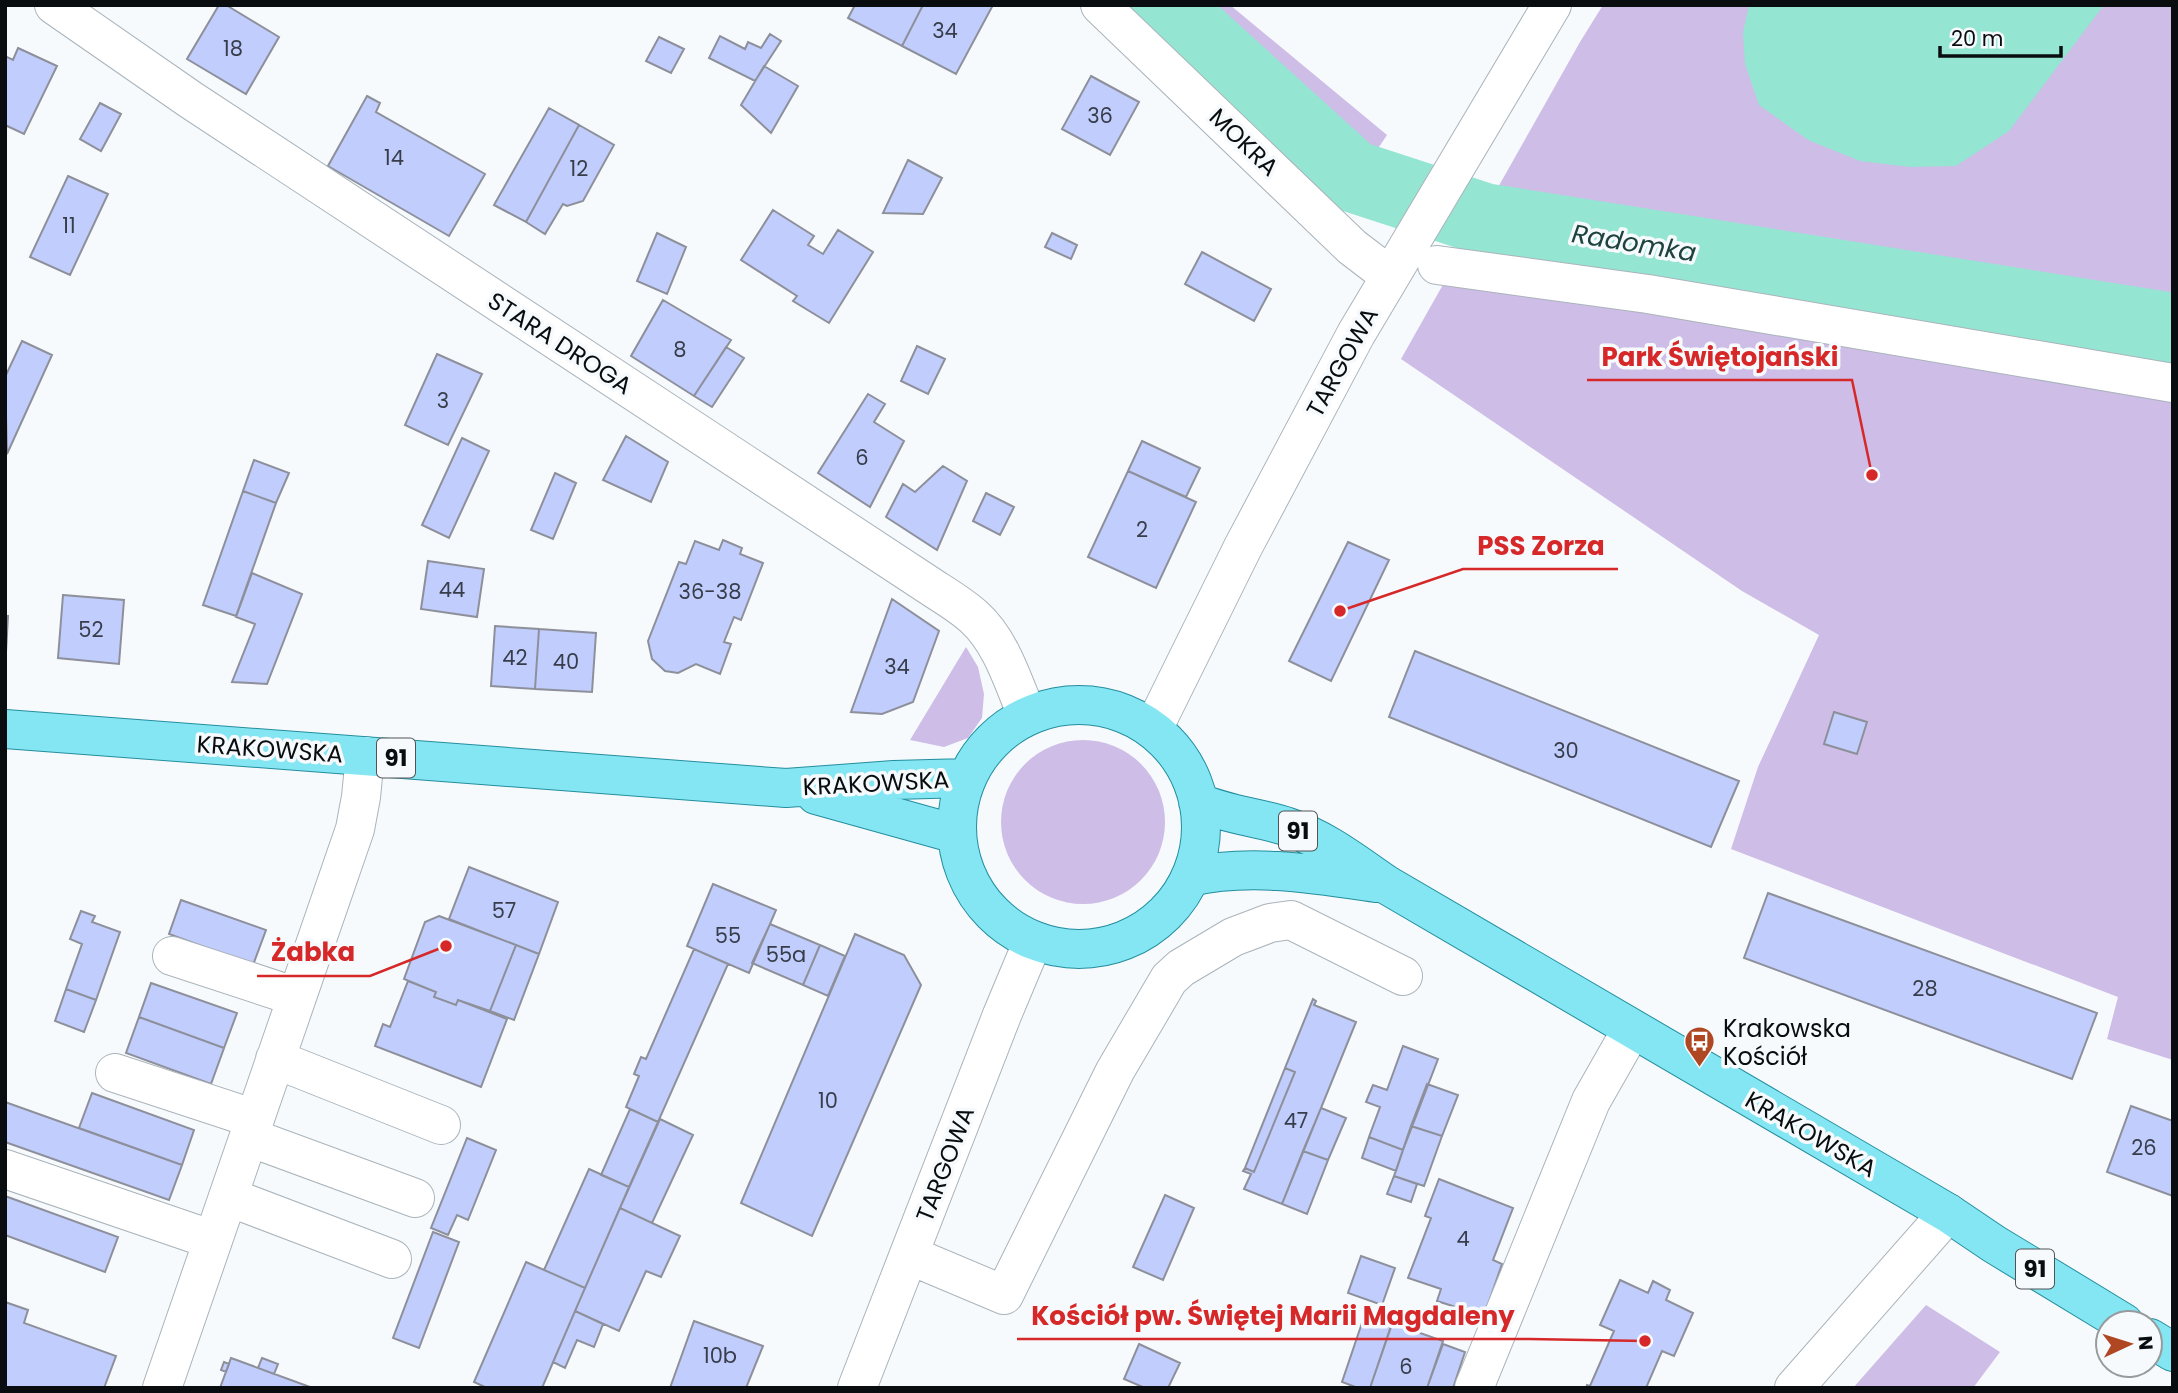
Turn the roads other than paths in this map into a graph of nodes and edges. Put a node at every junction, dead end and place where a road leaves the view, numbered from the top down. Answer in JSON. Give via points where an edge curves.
{"nodes":[{"id":1,"x":54,"y":5,"type":"edge"},
{"id":2,"x":1100,"y":5,"type":"edge"},
{"id":3,"x":1552,"y":5,"type":"edge"},
{"id":4,"x":1424,"y":252,"type":"junction"},
{"id":5,"x":1390,"y":276,"type":"junction"},
{"id":6,"x":2173,"y":383,"type":"edge"},
{"id":7,"x":1027,"y":715,"type":"junction"},
{"id":8,"x":5,"y":729,"type":"edge"},
{"id":9,"x":1153,"y":729,"type":"junction"},
{"id":10,"x":365,"y":756,"type":"junction"},
{"id":11,"x":966,"y":779,"type":"junction"},
{"id":12,"x":786,"y":788,"type":"junction"},
{"id":13,"x":1198,"y":802,"type":"junction"},
{"id":14,"x":957,"y":834,"type":"junction"},
{"id":15,"x":1190,"y":877,"type":"junction"},
{"id":16,"x":1387,"y":885,"type":"junction"},
{"id":17,"x":1033,"y":941,"type":"junction"},
{"id":18,"x":172,"y":957,"type":"dead end"},
{"id":19,"x":1403,"y":976,"type":"dead end"},
{"id":20,"x":297,"y":997,"type":"junction"},
{"id":21,"x":1632,"y":1029,"type":"junction"},
{"id":22,"x":275,"y":1059,"type":"junction"},
{"id":23,"x":115,"y":1073,"type":"dead end"},
{"id":24,"x":442,"y":1125,"type":"dead end"},
{"id":25,"x":252,"y":1128,"type":"junction"},
{"id":26,"x":5,"y":1169,"type":"edge"},
{"id":27,"x":229,"y":1197,"type":"junction"},
{"id":28,"x":415,"y":1198,"type":"dead end"},
{"id":29,"x":1948,"y":1213,"type":"junction"},
{"id":30,"x":214,"y":1240,"type":"junction"},
{"id":31,"x":909,"y":1255,"type":"junction"},
{"id":32,"x":392,"y":1259,"type":"dead end"},
{"id":33,"x":2101,"y":1309,"type":"edge"},
{"id":34,"x":162,"y":1388,"type":"edge"},
{"id":35,"x":857,"y":1388,"type":"edge"},
{"id":36,"x":1474,"y":1388,"type":"edge"},
{"id":37,"x":1794,"y":1388,"type":"edge"}],
"edges":[{"from":1,"to":7,"type":"street","name":"STARA DROGA","via":[[202,108],[933,587],[986,630]]},
{"from":2,"to":5,"type":"street","name":"MOKRA","via":[[1352,247]]},
{"from":3,"to":4,"type":"street","name":"TARGOWA","via":[[1460,159]]},
{"from":4,"to":5,"type":"street","name":"TARGOWA"},
{"from":4,"to":6,"type":"street"},
{"from":5,"to":9,"type":"street","name":"TARGOWA","via":[[1243,547]]},
{"from":7,"to":9,"type":"main road","via":[[1062,705],[1094,705],[1125,713]]},
{"from":7,"to":11,"type":"main road","via":[[982,751]]},
{"from":8,"to":10,"type":"main road","name":"KRAKOWSKA","number":"91"},
{"from":9,"to":13,"type":"main road","via":[[1174,749]]},
{"from":10,"to":12,"type":"main road","name":"KRAKOWSKA","number":"91"},
{"from":10,"to":20,"type":"street","via":[[355,829]]},
{"from":11,"to":12,"type":"main road","name":"KRAKOWSKA","number":"91"},
{"from":11,"to":14,"type":"main road","via":[[958,806]]},
{"from":12,"to":14,"type":"main road","name":"KRAKOWSKA","number":"91"},
{"from":13,"to":15,"type":"main road","via":[[1199,852]]},
{"from":13,"to":16,"type":"main road","name":"KRAKOWSKA","number":"91","via":[[1289,827],[1331,846]]},
{"from":14,"to":17,"type":"main road","via":[[963,868],[979,899],[1003,923]]},
{"from":15,"to":16,"type":"main road","name":"KRAKOWSKA","number":"91","via":[[1214,871],[1285,872]]},
{"from":15,"to":17,"type":"main road","via":[[1167,911],[1125,940],[1094,948],[1063,948]]},
{"from":16,"to":21,"type":"main road","name":"KRAKOWSKA","number":"91"},
{"from":17,"to":31,"type":"street","name":"TARGOWA"},
{"from":18,"to":20,"type":"street"},
{"from":19,"to":31,"type":"street","via":[[1291,920],[1233,937],[1169,979],[1115,1071],[1003,1296]]},
{"from":20,"to":22,"type":"street"},
{"from":21,"to":29,"type":"main road","name":"KRAKOWSKA","number":"91"},
{"from":21,"to":36,"type":"street","via":[[1591,1101]]},
{"from":22,"to":24,"type":"street"},
{"from":22,"to":25,"type":"street"},
{"from":23,"to":25,"type":"street"},
{"from":25,"to":27,"type":"street"},
{"from":25,"to":28,"type":"street"},
{"from":26,"to":30,"type":"street"},
{"from":27,"to":30,"type":"street"},
{"from":27,"to":32,"type":"street"},
{"from":29,"to":33,"type":"main road","name":"KRAKOWSKA","number":"91"},
{"from":29,"to":37,"type":"street"},
{"from":30,"to":34,"type":"street"},
{"from":31,"to":35,"type":"street","name":"TARGOWA"}]}
